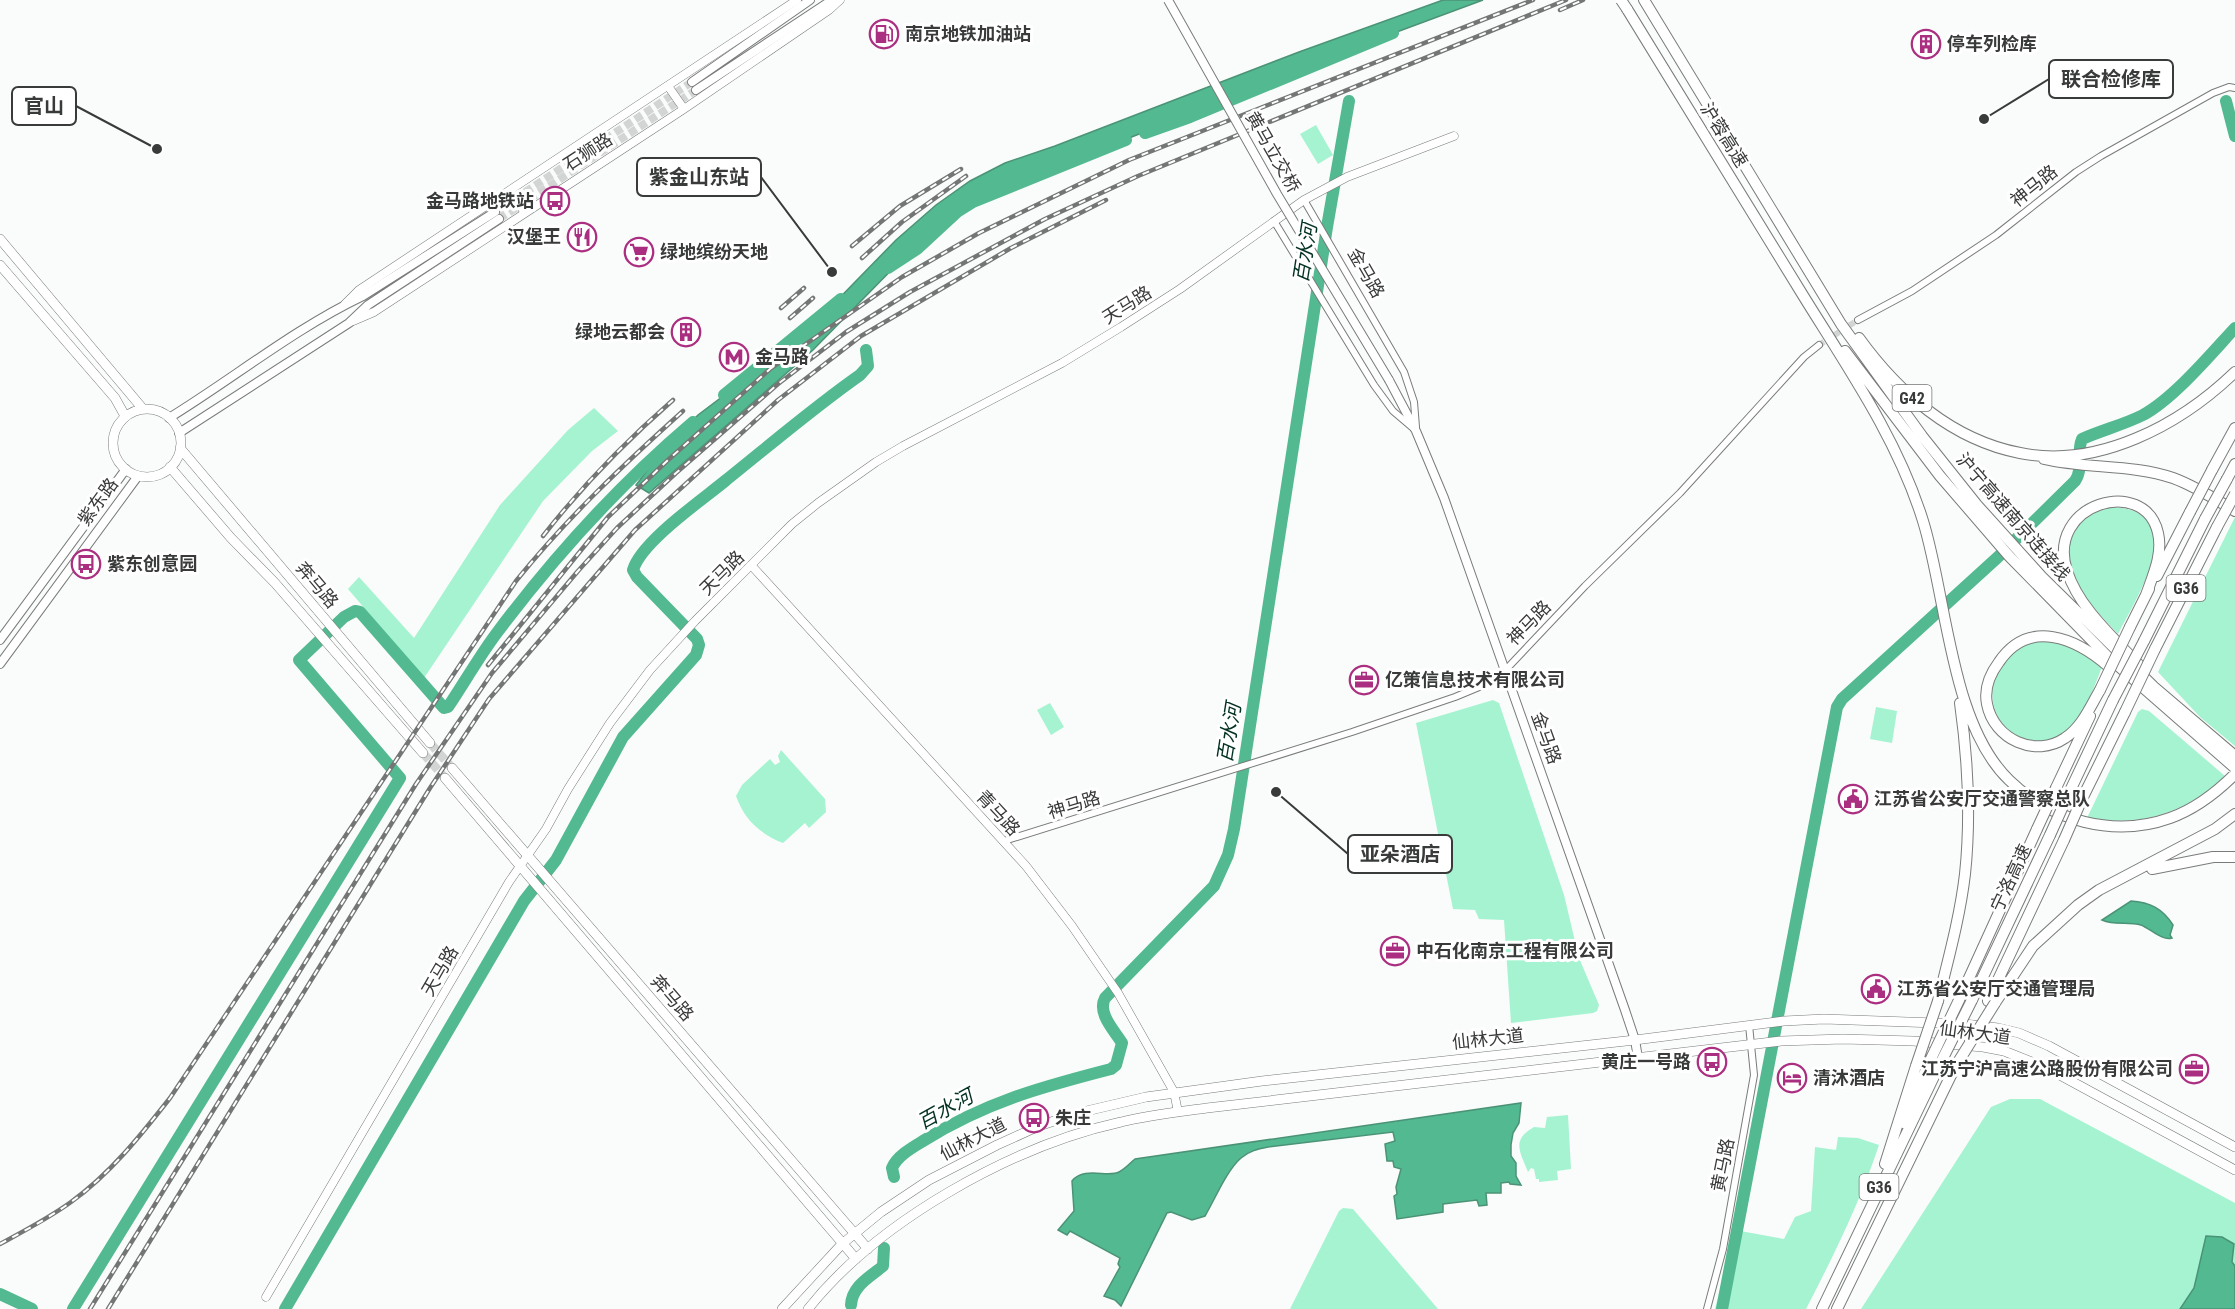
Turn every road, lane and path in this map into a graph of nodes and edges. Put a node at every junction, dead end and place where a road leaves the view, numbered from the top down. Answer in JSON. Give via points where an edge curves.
{"nodes":[{"id":1,"x":797,"y":0,"type":"edge"},
{"id":2,"x":810,"y":0,"type":"edge"},
{"id":3,"x":832,"y":0,"type":"edge"},
{"id":4,"x":840,"y":0,"type":"edge"},
{"id":5,"x":1168,"y":0,"type":"edge"},
{"id":6,"x":1644,"y":0,"type":"edge"},
{"id":7,"x":1624,"y":4,"type":"edge"},
{"id":8,"x":668,"y":86,"type":"junction"},
{"id":9,"x":2235,"y":88,"type":"edge"},
{"id":10,"x":684,"y":109,"type":"junction"},
{"id":11,"x":1454,"y":136,"type":"dead end"},
{"id":12,"x":510,"y":190,"type":"junction"},
{"id":13,"x":1304,"y":200,"type":"junction"},
{"id":14,"x":525,"y":213,"type":"junction"},
{"id":15,"x":1274,"y":221,"type":"junction"},
{"id":16,"x":0,"y":240,"type":"edge"},
{"id":17,"x":0,"y":265,"type":"edge"},
{"id":18,"x":1806,"y":265,"type":"junction"},
{"id":19,"x":1798,"y":287,"type":"junction"},
{"id":20,"x":343,"y":306,"type":"junction"},
{"id":21,"x":1858,"y":320,"type":"tunnel mouth"},
{"id":22,"x":349,"y":323,"type":"junction"},
{"id":23,"x":1819,"y":345,"type":"tunnel mouth"},
{"id":24,"x":2235,"y":372,"type":"edge"},
{"id":25,"x":1389,"y":380,"type":"joint"},
{"id":26,"x":143,"y":409,"type":"junction"},
{"id":27,"x":125,"y":416,"type":"junction"},
{"id":28,"x":170,"y":418,"type":"junction"},
{"id":29,"x":2235,"y":428,"type":"edge"},
{"id":30,"x":1416,"y":431,"type":"junction"},
{"id":31,"x":179,"y":433,"type":"junction"},
{"id":32,"x":180,"y":448,"type":"junction"},
{"id":33,"x":2068,"y":459,"type":"junction"},
{"id":34,"x":2235,"y":464,"type":"edge"},
{"id":35,"x":170,"y":467,"type":"junction"},
{"id":36,"x":126,"y":470,"type":"junction"},
{"id":37,"x":138,"y":476,"type":"junction"},
{"id":38,"x":2235,"y":495,"type":"edge"},
{"id":39,"x":2235,"y":511,"type":"edge"},
{"id":40,"x":2003,"y":542,"type":"junction"},
{"id":41,"x":2013,"y":553,"type":"junction"},
{"id":42,"x":751,"y":565,"type":"junction"},
{"id":43,"x":2146,"y":595,"type":"junction"},
{"id":44,"x":0,"y":640,"type":"edge"},
{"id":45,"x":1954,"y":662,"type":"junction"},
{"id":46,"x":0,"y":664,"type":"edge"},
{"id":47,"x":1505,"y":672,"type":"junction"},
{"id":48,"x":2100,"y":690,"type":"junction"},
{"id":49,"x":2193,"y":721,"type":"junction"},
{"id":50,"x":430,"y":742,"type":"tunnel mouth"},
{"id":51,"x":423,"y":753,"type":"tunnel mouth"},
{"id":52,"x":2233,"y":762,"type":"edge"},
{"id":53,"x":452,"y":768,"type":"tunnel mouth"},
{"id":54,"x":2235,"y":774,"type":"edge"},
{"id":55,"x":445,"y":778,"type":"tunnel mouth"},
{"id":56,"x":2235,"y":814,"type":"edge"},
{"id":57,"x":1004,"y":841,"type":"junction"},
{"id":58,"x":528,"y":856,"type":"junction"},
{"id":59,"x":2235,"y":857,"type":"edge"},
{"id":60,"x":520,"y":867,"type":"junction"},
{"id":61,"x":2132,"y":874,"type":"junction"},
{"id":62,"x":1991,"y":1002,"type":"junction"},
{"id":63,"x":1749,"y":1026,"type":"junction"},
{"id":64,"x":1635,"y":1040,"type":"junction"},
{"id":65,"x":1755,"y":1044,"type":"junction"},
{"id":66,"x":1638,"y":1058,"type":"junction"},
{"id":67,"x":1928,"y":1066,"type":"junction"},
{"id":68,"x":1174,"y":1092,"type":"junction"},
{"id":69,"x":1113,"y":1104,"type":"junction"},
{"id":70,"x":1178,"y":1112,"type":"junction"},
{"id":71,"x":1116,"y":1123,"type":"junction"},
{"id":72,"x":2235,"y":1147,"type":"edge"},
{"id":73,"x":2235,"y":1170,"type":"edge"},
{"id":74,"x":1874,"y":1198,"type":"junction"},
{"id":75,"x":855,"y":1233,"type":"junction"},
{"id":76,"x":842,"y":1244,"type":"junction"},
{"id":77,"x":868,"y":1249,"type":"junction"},
{"id":78,"x":856,"y":1259,"type":"junction"},
{"id":79,"x":266,"y":1297,"type":"dead end"},
{"id":80,"x":782,"y":1309,"type":"edge"},
{"id":81,"x":808,"y":1309,"type":"edge"},
{"id":82,"x":1707,"y":1309,"type":"edge"},
{"id":83,"x":1822,"y":1309,"type":"edge"},
{"id":84,"x":1837,"y":1309,"type":"edge"}],
"edges":[{"from":1,"to":8,"type":"street","name":"石狮路"},
{"from":2,"to":3,"type":"main road","via":[[694,86]]},
{"from":4,"to":10,"type":"street","name":"石狮路"},
{"from":5,"to":25,"type":"main road","name":"黄马立交桥","bridge":true,"via":[[1277,194]]},
{"from":6,"to":18,"type":"highway","name":"沪蓉高速","number":"G42"},
{"from":7,"to":19,"type":"highway","name":"沪蓉高速","number":"G42"},
{"from":8,"to":10,"type":"street"},
{"from":8,"to":12,"type":"street","name":"石狮路"},
{"from":9,"to":21,"type":"street","name":"神马路","via":[[2213,93],[2101,156],[1996,235],[1912,291]]},
{"from":10,"to":14,"type":"street","name":"石狮路"},
{"from":11,"to":13,"type":"street","name":"天马路","via":[[1347,177]]},
{"from":12,"to":14,"type":"street"},
{"from":12,"to":20,"type":"street","name":"石狮路","via":[[359,290]]},
{"from":13,"to":15,"type":"street","name":"天马路"},
{"from":13,"to":30,"type":"street","name":"金马路","via":[[1404,372],[1414,402]]},
{"from":14,"to":22,"type":"street","name":"石狮路","via":[[374,312]]},
{"from":15,"to":30,"type":"street","name":"金马路","via":[[1374,385],[1393,411]]},
{"from":15,"to":42,"type":"street","name":"天马路","via":[[1180,289],[1062,363],[876,462],[792,524]]},
{"from":16,"to":26,"type":"main road"},
{"from":17,"to":27,"type":"main road","via":[[115,398]]},
{"from":18,"to":33,"type":"highway","number":"G42","via":[[1884,370],[1906,393],[1951,426],[1986,442],[2020,454]]},
{"from":18,"to":40,"type":"highway","name":"沪宁高速南京连接线","number":"G42","via":[[1841,324]]},
{"from":19,"to":40,"type":"highway","name":"沪宁高速南京连接线","number":"G42","via":[[1886,408]]},
{"from":19,"to":45,"type":"highway","number":"G42","via":[[1897,457],[1923,521]]},
{"from":20,"to":22,"type":"main road","name":"石狮路","via":[[497,216],[368,305]]},
{"from":20,"to":28,"type":"main road","name":"石狮路"},
{"from":22,"to":31,"type":"main road","name":"石狮路"},
{"from":23,"to":47,"type":"street","name":"神马路","via":[[1680,493],[1519,653]]},
{"from":24,"to":33,"type":"highway","number":"G42","via":[[2184,413],[2153,431]]},
{"from":25,"to":30,"type":"main road","name":"金马路"},
{"from":26,"to":27,"type":"main road"},
{"from":26,"to":28,"type":"main road","via":[[153,409]]},
{"from":27,"to":36,"type":"main road","via":[[113,438],[118,461]]},
{"from":28,"to":31,"type":"main road"},
{"from":29,"to":43,"type":"highway","bridge":true},
{"from":30,"to":47,"type":"main road","name":"金马路","via":[[1444,498]]},
{"from":31,"to":32,"type":"main road"},
{"from":32,"to":35,"type":"main road"},
{"from":32,"to":50,"type":"main road","name":"奔马路"},
{"from":33,"to":39,"type":"highway","via":[[2087,466],[2124,468],[2172,478]]},
{"from":34,"to":67,"type":"highway","name":"宁洛高速","number":"G36","bridge":true,"via":[[2113,700],[1972,1000]]},
{"from":35,"to":37,"type":"main road","via":[[160,474]]},
{"from":35,"to":51,"type":"main road","name":"奔马路"},
{"from":36,"to":37,"type":"main road"},
{"from":36,"to":44,"type":"main road","name":"紫东路"},
{"from":37,"to":46,"type":"main road","name":"紫东路"},
{"from":38,"to":62,"type":"highway","name":"宁洛高速","number":"G36","bridge":true,"via":[[2082,799]]},
{"from":40,"to":41,"type":"highway","name":"沪宁高速南京连接线","number":"G42"},
{"from":41,"to":49,"type":"highway","name":"沪宁高速南京连接线","number":"G42"},
{"from":41,"to":52,"type":"highway","name":"沪宁高速南京连接线","number":"G42","via":[[2107,656]]},
{"from":42,"to":57,"type":"street","name":"青马路"},
{"from":42,"to":58,"type":"street","name":"天马路","via":[[650,670],[610,723]]},
{"from":43,"to":48,"type":"highway","bridge":true},
{"from":43,"to":49,"type":"highway","via":[[2159,549],[2154,522],[2146,512],[2129,503],[2092,506],[2084,511],[2071,527],[2065,545],[2065,563],[2071,580],[2090,612]]},
{"from":45,"to":54,"type":"highway","number":"G42","via":[[1975,731],[1994,763],[2022,792],[2061,815],[2107,826],[2152,823],[2181,813]]},
{"from":45,"to":67,"type":"highway","bridge":true,"via":[[1965,740],[1968,832],[1959,906]]},
{"from":47,"to":57,"type":"street","name":"神马路","via":[[1455,697]]},
{"from":47,"to":64,"type":"main road","name":"金马路"},
{"from":48,"to":52,"type":"highway","via":[[2075,730],[2039,747],[2017,742],[2007,735],[1987,704],[1992,671],[2004,654],[2029,639],[2059,637],[2100,659],[2195,740]]},
{"from":48,"to":67,"type":"highway","bridge":true},
{"from":49,"to":52,"type":"highway","name":"沪宁高速南京连接线","number":"G42"},
{"from":53,"to":58,"type":"main road","name":"奔马路"},
{"from":55,"to":60,"type":"main road","name":"奔马路"},
{"from":56,"to":61,"type":"highway"},
{"from":57,"to":68,"type":"street","name":"青马路","via":[[1067,919],[1118,993]]},
{"from":58,"to":60,"type":"street","name":"天马路"},
{"from":58,"to":75,"type":"main road","name":"奔马路"},
{"from":59,"to":61,"type":"highway","via":[[2213,857]]},
{"from":60,"to":76,"type":"main road","name":"奔马路"},
{"from":60,"to":79,"type":"street","name":"天马路"},
{"from":61,"to":62,"type":"highway","via":[[2099,890],[2061,918],[2033,946]]},
{"from":62,"to":84,"type":"highway","name":"宁洛高速","number":"G36","bridge":true,"via":[[1955,1067]]},
{"from":63,"to":64,"type":"main road","name":"仙林大道"},
{"from":63,"to":65,"type":"street","name":"黄马路"},
{"from":63,"to":72,"type":"main road","name":"仙林大道","via":[[1824,1019],[1953,1024],[2019,1033]]},
{"from":64,"to":66,"type":"main road","name":"金马路"},
{"from":64,"to":68,"type":"main road","name":"仙林大道"},
{"from":65,"to":66,"type":"main road","name":"仙林大道"},
{"from":65,"to":73,"type":"main road","name":"仙林大道","via":[[1843,1039],[1913,1041],[2004,1051],[2047,1068]]},
{"from":65,"to":82,"type":"street","name":"黄马路","via":[[1745,1128],[1723,1249]]},
{"from":66,"to":70,"type":"main road","name":"仙林大道"},
{"from":67,"to":74,"type":"highway","name":"宁洛高速","number":"G36"},
{"from":67,"to":74,"type":"highway"},
{"from":68,"to":69,"type":"main road","name":"仙林大道"},
{"from":68,"to":70,"type":"street","name":"青马路"},
{"from":69,"to":71,"type":"main road"},
{"from":69,"to":75,"type":"main road","name":"仙林大道","via":[[1039,1126],[968,1160],[905,1195]]},
{"from":70,"to":71,"type":"main road","name":"仙林大道"},
{"from":71,"to":77,"type":"main road","name":"仙林大道","via":[[1029,1152],[973,1178]]},
{"from":74,"to":83,"type":"highway","name":"宁洛高速","number":"G36"},
{"from":75,"to":76,"type":"main road","name":"仙林大道"},
{"from":75,"to":77,"type":"main road","name":"奔马路"},
{"from":76,"to":78,"type":"main road","name":"奔马路"},
{"from":76,"to":80,"type":"main road","name":"仙林大道"},
{"from":77,"to":78,"type":"main road","name":"仙林大道"},
{"from":78,"to":81,"type":"main road","name":"仙林大道"}]}
